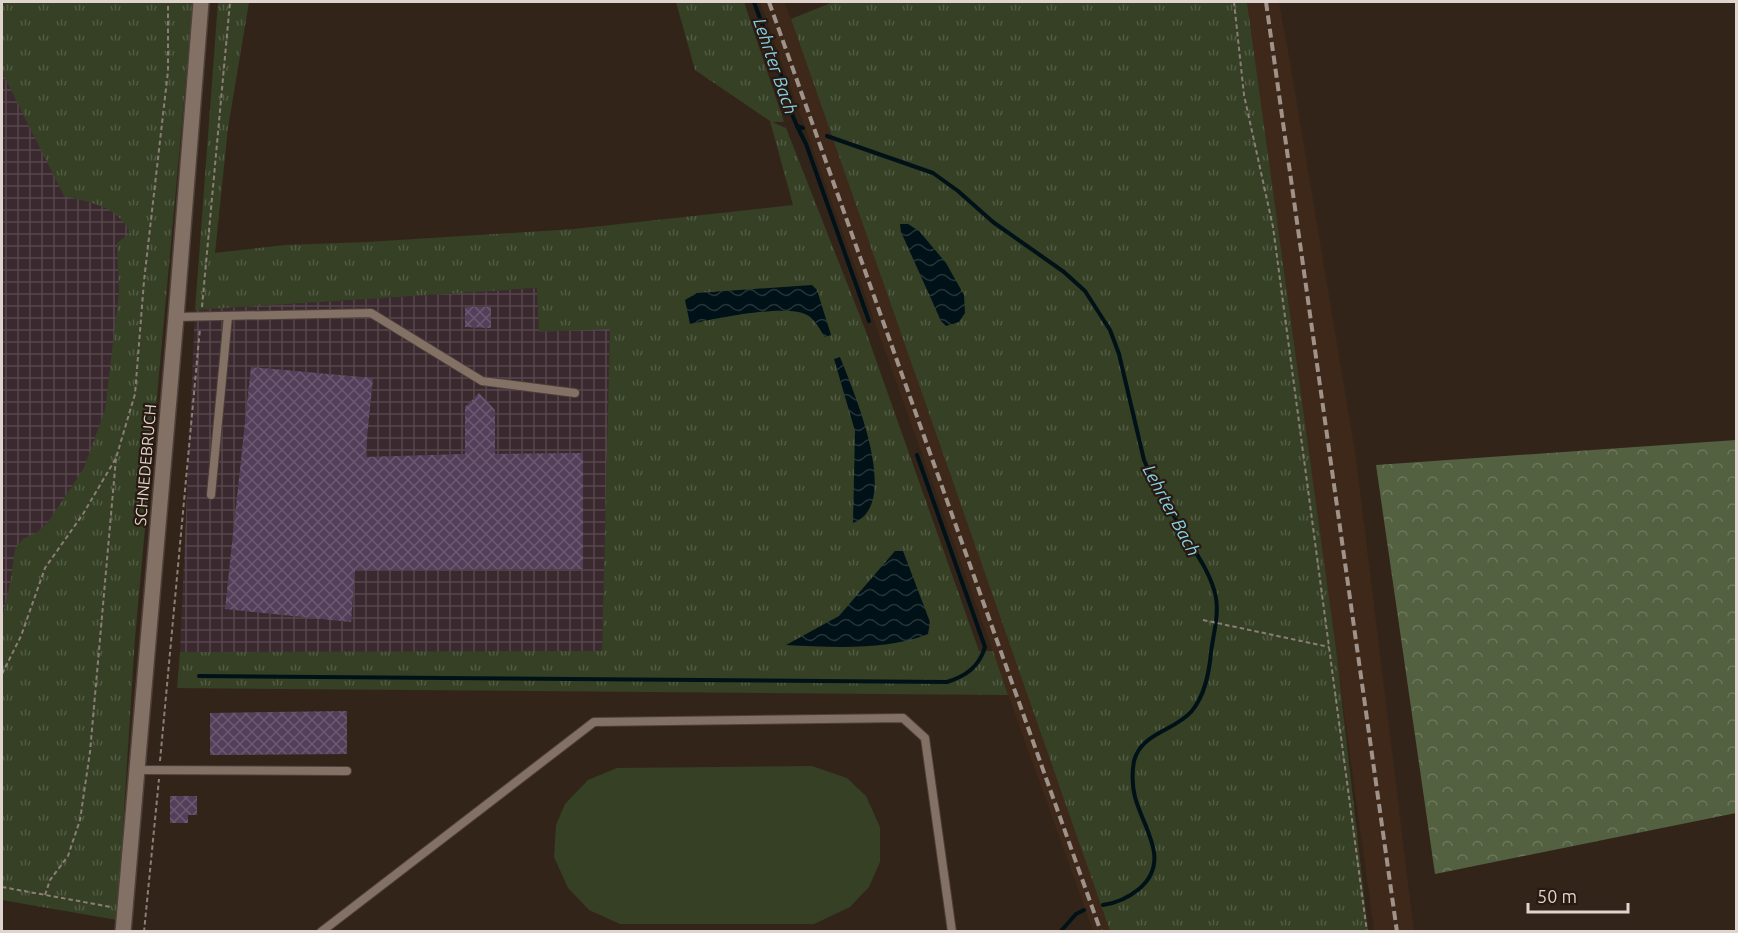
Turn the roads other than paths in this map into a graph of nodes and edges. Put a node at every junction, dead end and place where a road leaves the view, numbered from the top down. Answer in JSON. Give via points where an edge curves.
{"nodes":[{"id":1,"x":201,"y":2,"type":"edge"},
{"id":2,"x":228,"y":316,"type":"junction"},
{"id":3,"x":176,"y":317,"type":"junction"},
{"id":4,"x":575,"y":393,"type":"dead end"},
{"id":5,"x":211,"y":495,"type":"dead end"},
{"id":6,"x":137,"y":770,"type":"junction"},
{"id":7,"x":347,"y":771,"type":"dead end"},
{"id":8,"x":123,"y":932,"type":"edge"},
{"id":9,"x":321,"y":932,"type":"edge"},
{"id":10,"x":952,"y":932,"type":"edge"}],
"edges":[{"from":1,"to":3,"type":"street","name":"SCHNEDEBRUCH"},
{"from":2,"to":3,"type":"lane"},
{"from":2,"to":4,"type":"lane","via":[[371,314],[482,381]]},
{"from":2,"to":5,"type":"lane"},
{"from":3,"to":6,"type":"street","name":"SCHNEDEBRUCH"},
{"from":6,"to":7,"type":"lane"},
{"from":6,"to":8,"type":"street","name":"SCHNEDEBRUCH"},
{"from":9,"to":10,"type":"lane","via":[[594,722],[903,718],[925,738]]}]}
